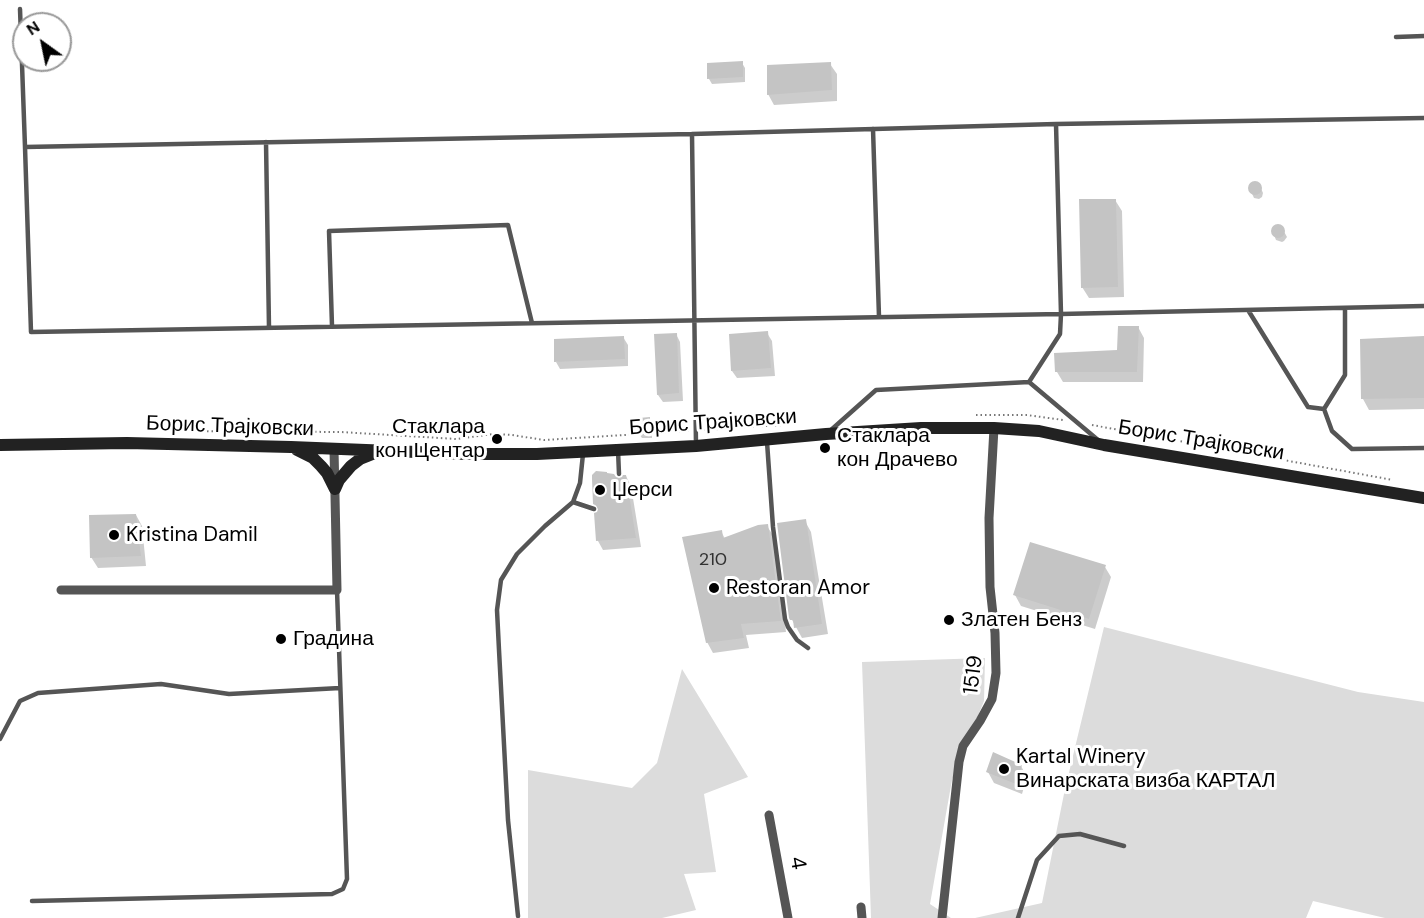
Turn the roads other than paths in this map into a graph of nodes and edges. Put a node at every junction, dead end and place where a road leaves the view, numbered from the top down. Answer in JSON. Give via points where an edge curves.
{"nodes":[{"id":1,"x":20,"y":9,"type":"dead end"},
{"id":2,"x":1424,"y":36,"type":"edge"},
{"id":3,"x":1396,"y":37,"type":"dead end"},
{"id":4,"x":1424,"y":118,"type":"edge"},
{"id":5,"x":1056,"y":124,"type":"junction"},
{"id":6,"x":873,"y":129,"type":"junction"},
{"id":7,"x":692,"y":134,"type":"junction"},
{"id":8,"x":266,"y":142,"type":"junction"},
{"id":9,"x":25,"y":147,"type":"junction"},
{"id":10,"x":1424,"y":306,"type":"edge"},
{"id":11,"x":1345,"y":308,"type":"junction"},
{"id":12,"x":1248,"y":310,"type":"junction"},
{"id":13,"x":1061,"y":314,"type":"junction"},
{"id":14,"x":879,"y":317,"type":"junction"},
{"id":15,"x":694,"y":320,"type":"junction"},
{"id":16,"x":532,"y":323,"type":"junction"},
{"id":17,"x":332,"y":326,"type":"junction"},
{"id":18,"x":269,"y":328,"type":"junction"},
{"id":19,"x":1029,"y":382,"type":"junction"},
{"id":20,"x":1324,"y":409,"type":"junction"},
{"id":21,"x":994,"y":428,"type":"junction"},
{"id":22,"x":826,"y":434,"type":"junction"},
{"id":23,"x":767,"y":439,"type":"junction"},
{"id":24,"x":1104,"y":445,"type":"junction"},
{"id":25,"x":0,"y":446,"type":"edge"},
{"id":26,"x":696,"y":446,"type":"junction"},
{"id":27,"x":291,"y":447,"type":"junction"},
{"id":28,"x":1424,"y":448,"type":"edge"},
{"id":29,"x":334,"y":449,"type":"junction"},
{"id":30,"x":618,"y":450,"type":"junction"},
{"id":31,"x":379,"y":451,"type":"junction"},
{"id":32,"x":583,"y":452,"type":"junction"},
{"id":33,"x":619,"y":474,"type":"dead end"},
{"id":34,"x":335,"y":489,"type":"junction"},
{"id":35,"x":1424,"y":498,"type":"edge"},
{"id":36,"x":573,"y":502,"type":"junction"},
{"id":37,"x":594,"y":509,"type":"dead end"},
{"id":38,"x":61,"y":590,"type":"dead end"},
{"id":39,"x":337,"y":590,"type":"junction"},
{"id":40,"x":808,"y":648,"type":"dead end"},
{"id":41,"x":340,"y":688,"type":"junction"},
{"id":42,"x":0,"y":739,"type":"edge"},
{"id":43,"x":769,"y":815,"type":"dead end"},
{"id":44,"x":1124,"y":846,"type":"dead end"},
{"id":45,"x":32,"y":901,"type":"dead end"},
{"id":46,"x":861,"y":907,"type":"dead end"},
{"id":47,"x":518,"y":916,"type":"dead end"},
{"id":48,"x":788,"y":918,"type":"edge"},
{"id":49,"x":862,"y":918,"type":"edge"},
{"id":50,"x":942,"y":918,"type":"edge"},
{"id":51,"x":1018,"y":918,"type":"edge"}],
"edges":[{"from":1,"to":9,"type":"lane"},
{"from":2,"to":3,"type":"lane"},
{"from":4,"to":5,"type":"lane"},
{"from":5,"to":6,"type":"lane"},
{"from":5,"to":13,"type":"lane"},
{"from":6,"to":7,"type":"lane"},
{"from":6,"to":14,"type":"lane"},
{"from":7,"to":8,"type":"lane"},
{"from":7,"to":15,"type":"lane"},
{"from":8,"to":9,"type":"lane"},
{"from":8,"to":18,"type":"lane"},
{"from":9,"to":18,"type":"lane","via":[[30,332]]},
{"from":10,"to":11,"type":"lane"},
{"from":11,"to":12,"type":"lane"},
{"from":11,"to":20,"type":"lane","via":[[1346,375]]},
{"from":12,"to":13,"type":"lane"},
{"from":12,"to":20,"type":"lane","via":[[1308,407]]},
{"from":13,"to":14,"type":"lane"},
{"from":13,"to":19,"type":"lane","via":[[1060,334]]},
{"from":14,"to":15,"type":"lane"},
{"from":15,"to":16,"type":"lane"},
{"from":15,"to":26,"type":"lane"},
{"from":16,"to":17,"type":"lane"},
{"from":16,"to":17,"type":"lane","via":[[508,225],[329,231]]},
{"from":17,"to":18,"type":"lane"},
{"from":19,"to":22,"type":"lane","via":[[876,390]]},
{"from":19,"to":24,"type":"lane"},
{"from":20,"to":28,"type":"lane","via":[[1332,431],[1352,449]]},
{"from":21,"to":22,"type":"main road","name":"Борис Трајковски"},
{"from":21,"to":24,"type":"main road","name":"Борис Трајковски","via":[[1039,431]]},
{"from":21,"to":50,"type":"street","name":"1519","via":[[989,518],[996,673],[992,699],[963,746],[959,762]]},
{"from":22,"to":23,"type":"main road","name":"Борис Трајковски"},
{"from":23,"to":26,"type":"main road","name":"Борис Трајковски"},
{"from":23,"to":40,"type":"lane","via":[[784,619],[797,640]]},
{"from":24,"to":35,"type":"main road","name":"Борис Трајковски"},
{"from":25,"to":27,"type":"main road","name":"Борис Трајковски","via":[[127,443]]},
{"from":26,"to":30,"type":"main road","name":"Борис Трајковски"},
{"from":27,"to":29,"type":"main road","name":"Борис Трајковски"},
{"from":27,"to":34,"type":"main road","via":[[321,465]]},
{"from":29,"to":31,"type":"main road","name":"Борис Трајковски"},
{"from":29,"to":34,"type":"street"},
{"from":30,"to":32,"type":"main road","name":"Борис Трајковски"},
{"from":30,"to":33,"type":"lane"},
{"from":31,"to":32,"type":"main road","name":"Борис Трајковски"},
{"from":31,"to":34,"type":"main road","via":[[351,466]]},
{"from":32,"to":36,"type":"lane","via":[[580,483]]},
{"from":34,"to":39,"type":"street"},
{"from":36,"to":37,"type":"lane"},
{"from":36,"to":47,"type":"lane","via":[[517,554],[501,580],[497,610],[508,820]]},
{"from":38,"to":39,"type":"street"},
{"from":39,"to":41,"type":"lane"},
{"from":41,"to":42,"type":"lane","via":[[229,694],[161,684],[38,693],[20,701]]},
{"from":41,"to":45,"type":"lane","via":[[347,879],[343,890],[332,894]]},
{"from":43,"to":48,"type":"street","name":"4"},
{"from":44,"to":51,"type":"lane","via":[[1080,834],[1059,836],[1037,860]]},
{"from":46,"to":49,"type":"street"}]}
